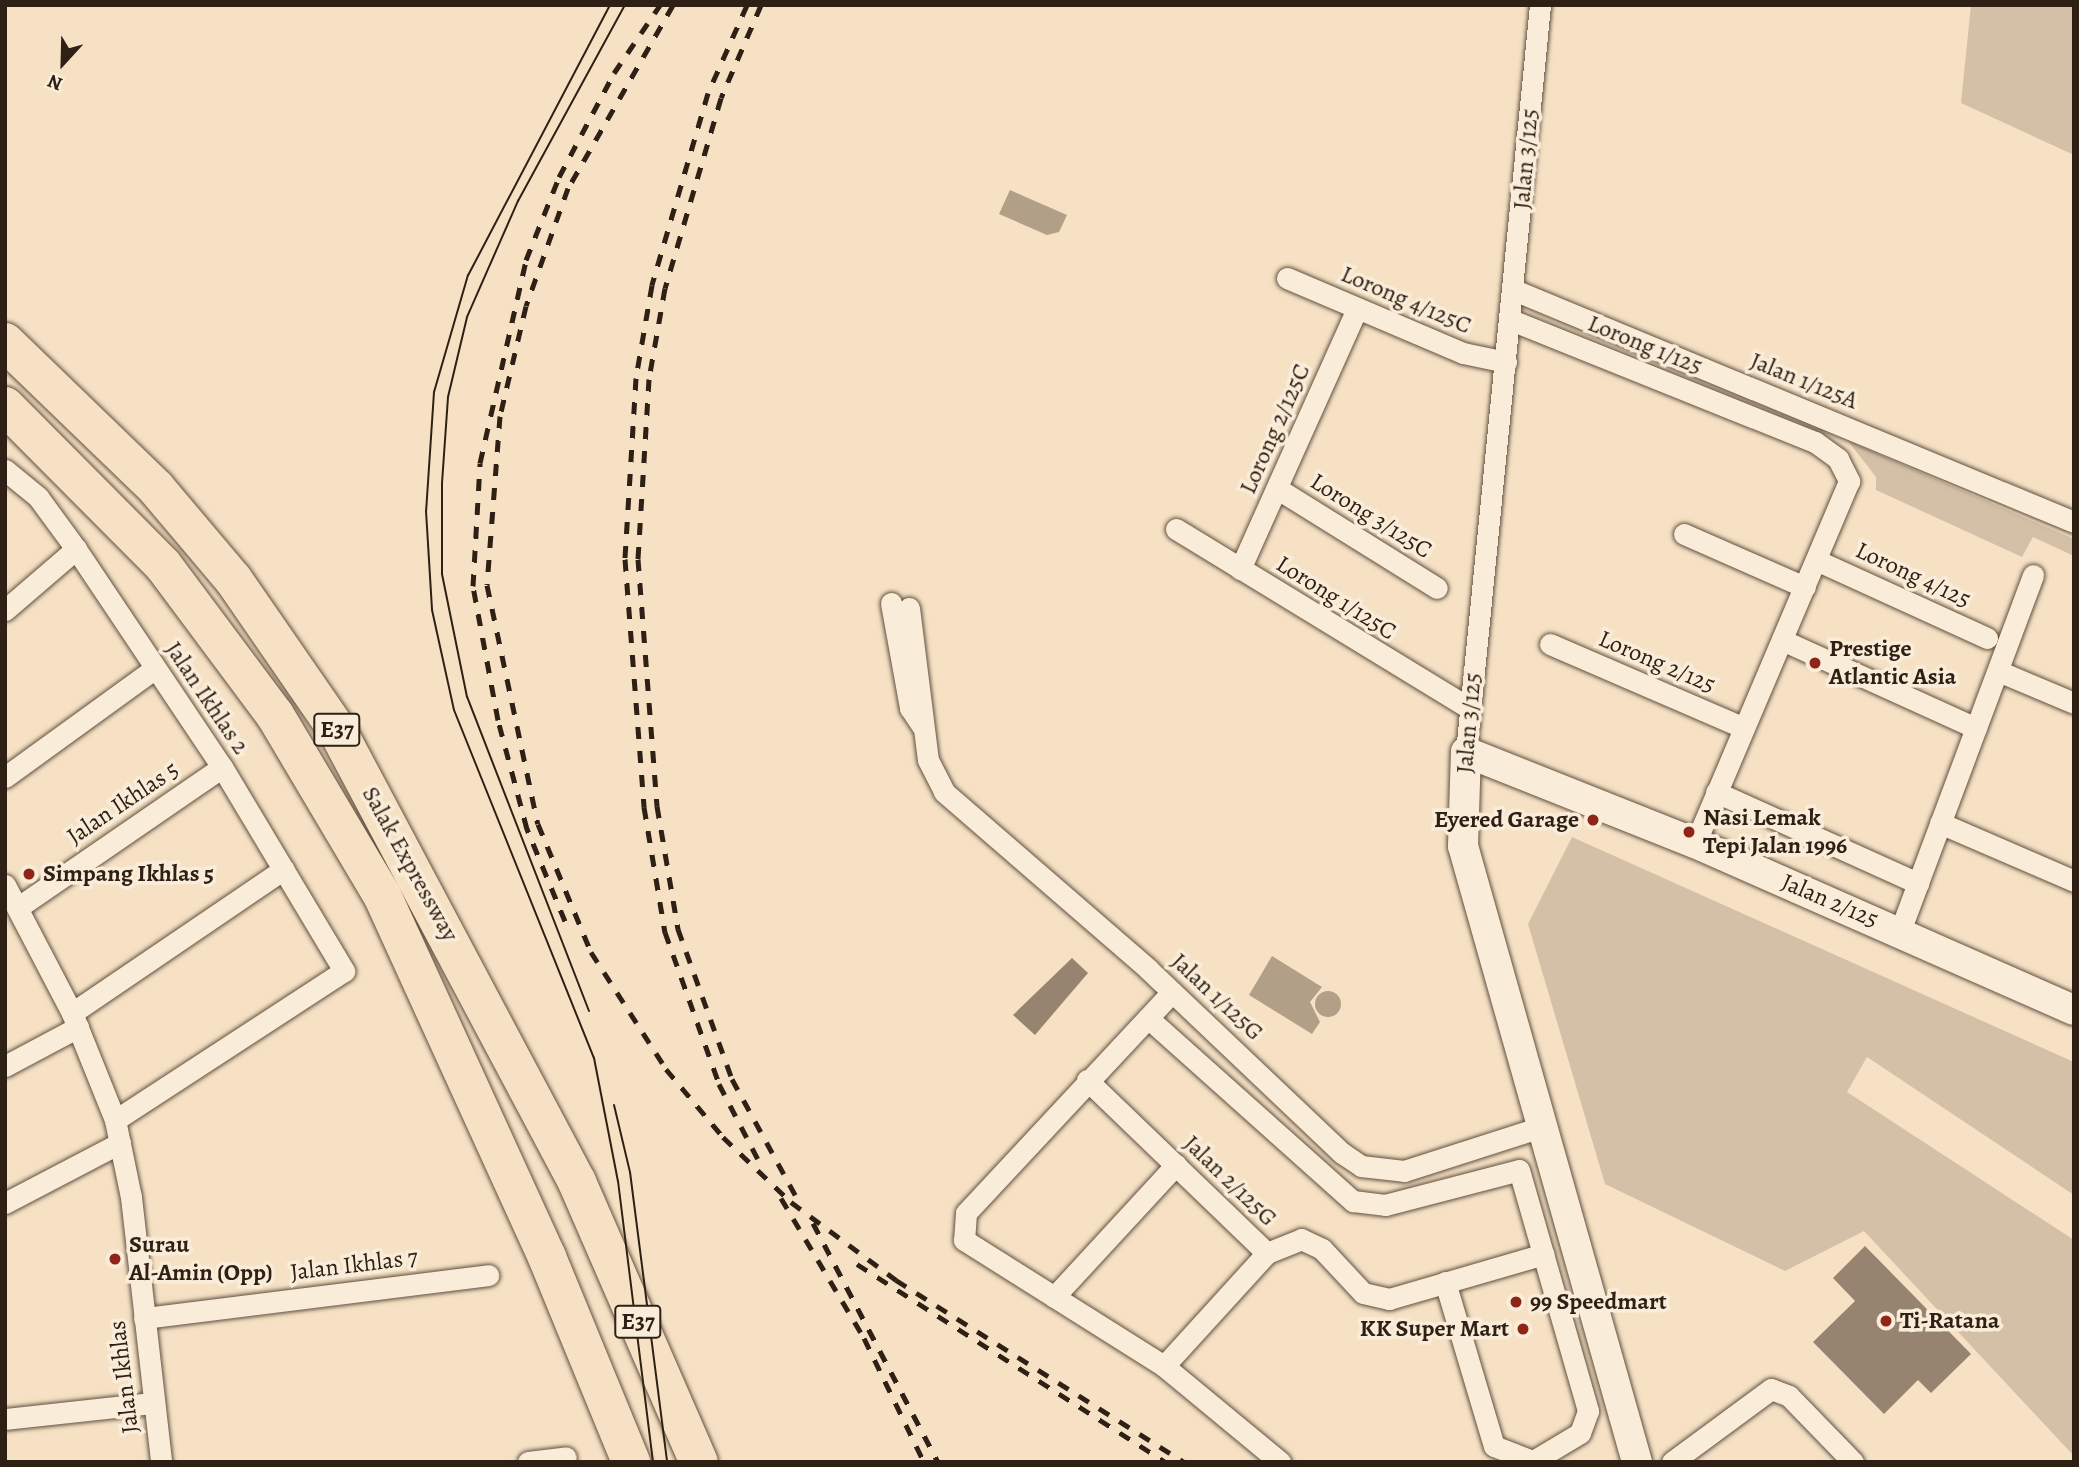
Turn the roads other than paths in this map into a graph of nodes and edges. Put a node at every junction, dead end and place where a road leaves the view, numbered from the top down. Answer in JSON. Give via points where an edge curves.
{"nodes":[{"id":1,"x":1540,"y":5,"type":"edge"},
{"id":2,"x":1287,"y":278,"type":"dead end"},
{"id":3,"x":1514,"y":290,"type":"junction"},
{"id":4,"x":1357,"y":309,"type":"junction"},
{"id":5,"x":1511,"y":320,"type":"junction"},
{"id":6,"x":5,"y":342,"type":"edge"},
{"id":7,"x":1506,"y":362,"type":"junction"},
{"id":8,"x":5,"y":406,"type":"edge"},
{"id":9,"x":5,"y":470,"type":"edge"},
{"id":10,"x":1278,"y":489,"type":"junction"},
{"id":11,"x":2074,"y":522,"type":"edge"},
{"id":12,"x":1176,"y":529,"type":"dead end"},
{"id":13,"x":1684,"y":534,"type":"dead end"},
{"id":14,"x":76,"y":549,"type":"junction"},
{"id":15,"x":1816,"y":559,"type":"junction"},
{"id":16,"x":1240,"y":569,"type":"junction"},
{"id":17,"x":2034,"y":575,"type":"dead end"},
{"id":18,"x":1805,"y":587,"type":"junction"},
{"id":19,"x":1437,"y":588,"type":"dead end"},
{"id":20,"x":5,"y":610,"type":"edge"},
{"id":21,"x":901,"y":612,"type":"dead end"},
{"id":22,"x":1987,"y":638,"type":"dead end"},
{"id":23,"x":1782,"y":640,"type":"junction"},
{"id":24,"x":1550,"y":644,"type":"dead end"},
{"id":25,"x":155,"y":668,"type":"junction"},
{"id":26,"x":1998,"y":671,"type":"junction"},
{"id":27,"x":2074,"y":703,"type":"edge"},
{"id":28,"x":1469,"y":708,"type":"junction"},
{"id":29,"x":1744,"y":728,"type":"junction"},
{"id":30,"x":1976,"y":728,"type":"junction"},
{"id":31,"x":1466,"y":752,"type":"junction"},
{"id":32,"x":222,"y":767,"type":"junction"},
{"id":33,"x":5,"y":777,"type":"edge"},
{"id":34,"x":1716,"y":792,"type":"junction"},
{"id":35,"x":1940,"y":823,"type":"junction"},
{"id":36,"x":1695,"y":843,"type":"junction"},
{"id":37,"x":284,"y":869,"type":"junction"},
{"id":38,"x":2074,"y":881,"type":"edge"},
{"id":39,"x":1918,"y":883,"type":"junction"},
{"id":40,"x":5,"y":885,"type":"edge"},
{"id":41,"x":20,"y":906,"type":"junction"},
{"id":42,"x":1900,"y":931,"type":"junction"},
{"id":43,"x":1172,"y":992,"type":"junction"},
{"id":44,"x":2074,"y":1010,"type":"edge"},
{"id":45,"x":1148,"y":1017,"type":"junction"},
{"id":46,"x":75,"y":1020,"type":"junction"},
{"id":47,"x":5,"y":1066,"type":"edge"},
{"id":48,"x":1087,"y":1080,"type":"junction"},
{"id":49,"x":114,"y":1120,"type":"junction"},
{"id":50,"x":1541,"y":1127,"type":"junction"},
{"id":51,"x":120,"y":1143,"type":"junction"},
{"id":52,"x":1176,"y":1165,"type":"junction"},
{"id":53,"x":5,"y":1203,"type":"edge"},
{"id":54,"x":1267,"y":1252,"type":"junction"},
{"id":55,"x":1544,"y":1254,"type":"junction"},
{"id":56,"x":488,"y":1275,"type":"dead end"},
{"id":57,"x":1445,"y":1282,"type":"junction"},
{"id":58,"x":1054,"y":1297,"type":"junction"},
{"id":59,"x":144,"y":1318,"type":"junction"},
{"id":60,"x":1164,"y":1366,"type":"junction"},
{"id":61,"x":153,"y":1403,"type":"junction"},
{"id":62,"x":5,"y":1419,"type":"edge"},
{"id":63,"x":566,"y":1457,"type":"dead end"},
{"id":64,"x":1535,"y":1461,"type":"edge"},
{"id":65,"x":161,"y":1462,"type":"edge"},
{"id":66,"x":528,"y":1462,"type":"edge"},
{"id":67,"x":631,"y":1462,"type":"edge"},
{"id":68,"x":699,"y":1462,"type":"edge"},
{"id":69,"x":1280,"y":1462,"type":"edge"},
{"id":70,"x":1637,"y":1462,"type":"edge"},
{"id":71,"x":1672,"y":1462,"type":"edge"},
{"id":72,"x":1853,"y":1462,"type":"edge"}],
"edges":[{"from":1,"to":3,"type":"street","name":"Jalan 3/125"},
{"from":2,"to":4,"type":"street","name":"Lorong 4/125C"},
{"from":3,"to":5,"type":"street","name":"Jalan 3/125"},
{"from":3,"to":11,"type":"street","name":"Jalan 1/125A"},
{"from":4,"to":7,"type":"street","name":"Lorong 4/125C","via":[[1463,353]]},
{"from":4,"to":10,"type":"street","name":"Lorong 2/125C"},
{"from":5,"to":7,"type":"street","name":"Jalan 3/125"},
{"from":5,"to":15,"type":"street","name":"Lorong 1/125","via":[[1815,442],[1843,466],[1845,493]]},
{"from":6,"to":68,"type":"highway","name":"Salak Expressway","number":"E37","via":[[164,498],[233,579],[337,730],[577,1182]]},
{"from":7,"to":28,"type":"street","name":"Jalan 3/125"},
{"from":8,"to":67,"type":"highway","name":"Salak Expressway","number":"E37","via":[[163,565],[275,715],[375,883],[547,1257]]},
{"from":9,"to":14,"type":"street","name":"Jalan Ikhlas 2","via":[[38,497]]},
{"from":10,"to":16,"type":"street","name":"Lorong 2/125C"},
{"from":10,"to":19,"type":"street","name":"Lorong 3/125C"},
{"from":12,"to":16,"type":"street","name":"Lorong 1/125C"},
{"from":13,"to":18,"type":"street"},
{"from":14,"to":20,"type":"street"},
{"from":14,"to":25,"type":"street","name":"Jalan Ikhlas 2"},
{"from":15,"to":18,"type":"street"},
{"from":15,"to":22,"type":"street","name":"Lorong 4/125"},
{"from":16,"to":28,"type":"street","name":"Lorong 1/125C"},
{"from":17,"to":26,"type":"street"},
{"from":18,"to":23,"type":"street"},
{"from":21,"to":43,"type":"street","name":"Jalan 1/125G","via":[[937,780],[958,809]]},
{"from":23,"to":29,"type":"street"},
{"from":23,"to":30,"type":"street"},
{"from":24,"to":29,"type":"street","name":"Lorong 2/125"},
{"from":25,"to":32,"type":"street","name":"Jalan Ikhlas 2"},
{"from":25,"to":33,"type":"street"},
{"from":26,"to":27,"type":"street"},
{"from":26,"to":30,"type":"street"},
{"from":28,"to":31,"type":"street","name":"Jalan 3/125"},
{"from":29,"to":34,"type":"street"},
{"from":30,"to":35,"type":"street"},
{"from":31,"to":36,"type":"street","name":"Jalan 2/125"},
{"from":31,"to":50,"type":"street","name":"Jalan 3/125","via":[[1464,846]]},
{"from":32,"to":37,"type":"street","name":"Jalan Ikhlas 2"},
{"from":32,"to":41,"type":"street","name":"Jalan Ikhlas 5"},
{"from":34,"to":36,"type":"street"},
{"from":34,"to":39,"type":"street"},
{"from":35,"to":38,"type":"street"},
{"from":35,"to":39,"type":"street"},
{"from":36,"to":42,"type":"street","name":"Jalan 2/125"},
{"from":37,"to":46,"type":"street"},
{"from":37,"to":49,"type":"street","name":"Jalan Ikhlas 2","via":[[344,971]]},
{"from":39,"to":42,"type":"street"},
{"from":40,"to":41,"type":"street","name":"Jalan Ikhlas"},
{"from":41,"to":46,"type":"street","name":"Jalan Ikhlas"},
{"from":42,"to":44,"type":"street","name":"Jalan 2/125"},
{"from":43,"to":45,"type":"street"},
{"from":43,"to":50,"type":"street","name":"Jalan 1/125G","via":[[1361,1166],[1422,1167]]},
{"from":45,"to":48,"type":"street"},
{"from":45,"to":55,"type":"street","via":[[1353,1201],[1385,1205],[1519,1170]]},
{"from":46,"to":47,"type":"street"},
{"from":46,"to":49,"type":"street","name":"Jalan Ikhlas"},
{"from":48,"to":52,"type":"street","name":"Jalan 2/125G"},
{"from":48,"to":58,"type":"street","via":[[966,1213],[964,1240]]},
{"from":49,"to":51,"type":"street","name":"Jalan Ikhlas"},
{"from":50,"to":70,"type":"street","name":"Jalan 3/125"},
{"from":51,"to":53,"type":"street"},
{"from":51,"to":59,"type":"street","name":"Jalan Ikhlas"},
{"from":52,"to":54,"type":"street","name":"Jalan 2/125G"},
{"from":52,"to":58,"type":"street"},
{"from":54,"to":57,"type":"street","name":"Jalan 2/125G","via":[[1301,1239],[1322,1249],[1363,1293],[1388,1298]]},
{"from":54,"to":60,"type":"street"},
{"from":55,"to":57,"type":"street","name":"Jalan 2/125G"},
{"from":55,"to":64,"type":"street","via":[[1588,1411],[1580,1433]]},
{"from":56,"to":59,"type":"street","name":"Jalan Ikhlas 7"},
{"from":57,"to":64,"type":"street","via":[[1494,1446]]},
{"from":58,"to":60,"type":"street"},
{"from":59,"to":61,"type":"street","name":"Jalan Ikhlas"},
{"from":60,"to":69,"type":"street"},
{"from":61,"to":62,"type":"street"},
{"from":61,"to":65,"type":"street","name":"Jalan Ikhlas"},
{"from":63,"to":66,"type":"street"},
{"from":71,"to":72,"type":"street","via":[[1770,1389],[1789,1396]]}]}
